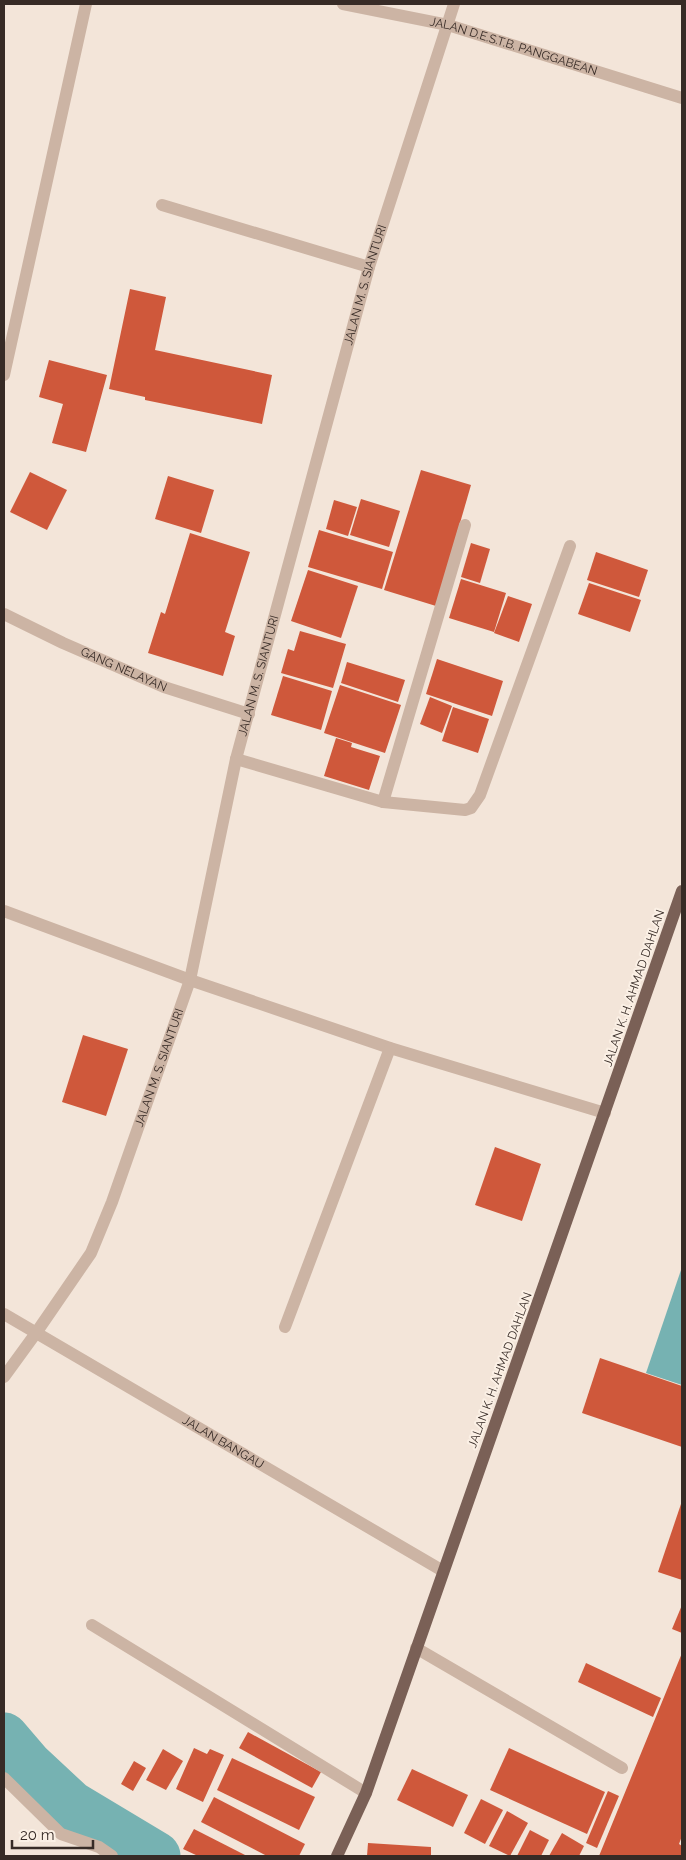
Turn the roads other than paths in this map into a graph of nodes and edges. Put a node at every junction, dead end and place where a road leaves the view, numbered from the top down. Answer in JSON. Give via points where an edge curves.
{"nodes":[{"id":1,"x":86,"y":4,"type":"edge"},
{"id":2,"x":343,"y":4,"type":"edge"},
{"id":3,"x":454,"y":4,"type":"edge"},
{"id":4,"x":448,"y":25,"type":"junction"},
{"id":5,"x":682,"y":98,"type":"edge"},
{"id":6,"x":162,"y":205,"type":"dead end"},
{"id":7,"x":369,"y":267,"type":"junction"},
{"id":8,"x":4,"y":375,"type":"edge"},
{"id":9,"x":465,"y":525,"type":"dead end"},
{"id":10,"x":570,"y":546,"type":"dead end"},
{"id":11,"x":4,"y":614,"type":"edge"},
{"id":12,"x":249,"y":714,"type":"junction"},
{"id":13,"x":236,"y":759,"type":"junction"},
{"id":14,"x":383,"y":802,"type":"junction"},
{"id":15,"x":682,"y":890,"type":"edge"},
{"id":16,"x":4,"y":911,"type":"edge"},
{"id":17,"x":190,"y":980,"type":"junction"},
{"id":18,"x":390,"y":1048,"type":"junction"},
{"id":19,"x":605,"y":1113,"type":"junction"},
{"id":20,"x":4,"y":1314,"type":"edge"},
{"id":21,"x":285,"y":1327,"type":"dead end"},
{"id":22,"x":36,"y":1333,"type":"junction"},
{"id":23,"x":4,"y":1377,"type":"edge"},
{"id":24,"x":443,"y":1571,"type":"junction"},
{"id":25,"x":92,"y":1625,"type":"dead end"},
{"id":26,"x":416,"y":1648,"type":"junction"},
{"id":27,"x":622,"y":1768,"type":"dead end"},
{"id":28,"x":4,"y":1778,"type":"edge"},
{"id":29,"x":366,"y":1792,"type":"junction"},
{"id":30,"x":112,"y":1856,"type":"edge"},
{"id":31,"x":337,"y":1856,"type":"edge"}],
"edges":[{"from":1,"to":8,"type":"street"},
{"from":2,"to":4,"type":"street","name":"JALAN D.E.S.T.B. PANGGABEAN"},
{"from":3,"to":4,"type":"street","name":"JALAN M. S. SIANTURI"},
{"from":4,"to":5,"type":"street","name":"JALAN D.E.S.T.B. PANGGABEAN"},
{"from":4,"to":7,"type":"street","name":"JALAN M. S. SIANTURI"},
{"from":6,"to":7,"type":"street"},
{"from":7,"to":12,"type":"street","name":"JALAN M. S. SIANTURI"},
{"from":9,"to":14,"type":"street"},
{"from":10,"to":14,"type":"street","via":[[477,804],[465,810]]},
{"from":11,"to":12,"type":"street","name":"GANG NELAYAN","via":[[164,686]]},
{"from":12,"to":13,"type":"street","name":"JALAN M. S. SIANTURI"},
{"from":13,"to":14,"type":"street"},
{"from":13,"to":17,"type":"street","name":"JALAN M. S. SIANTURI"},
{"from":15,"to":19,"type":"main road","name":"JALAN K. H. AHMAD DAHLAN"},
{"from":16,"to":17,"type":"street"},
{"from":17,"to":18,"type":"street"},
{"from":17,"to":22,"type":"street","name":"JALAN M. S. SIANTURI","via":[[91,1253]]},
{"from":18,"to":19,"type":"street"},
{"from":18,"to":21,"type":"street"},
{"from":19,"to":24,"type":"main road","name":"JALAN K. H. AHMAD DAHLAN"},
{"from":20,"to":22,"type":"street","name":"JALAN BANGAU"},
{"from":22,"to":23,"type":"street","name":"JALAN M. S. SIANTURI"},
{"from":22,"to":24,"type":"street","name":"JALAN BANGAU"},
{"from":24,"to":26,"type":"main road","name":"JALAN K. H. AHMAD DAHLAN"},
{"from":25,"to":29,"type":"street"},
{"from":26,"to":27,"type":"street"},
{"from":26,"to":29,"type":"main road","name":"JALAN K. H. AHMAD DAHLAN"},
{"from":28,"to":30,"type":"street","via":[[61,1834],[99,1847]]},
{"from":29,"to":31,"type":"main road","name":"JALAN K. H. AHMAD DAHLAN"}]}
